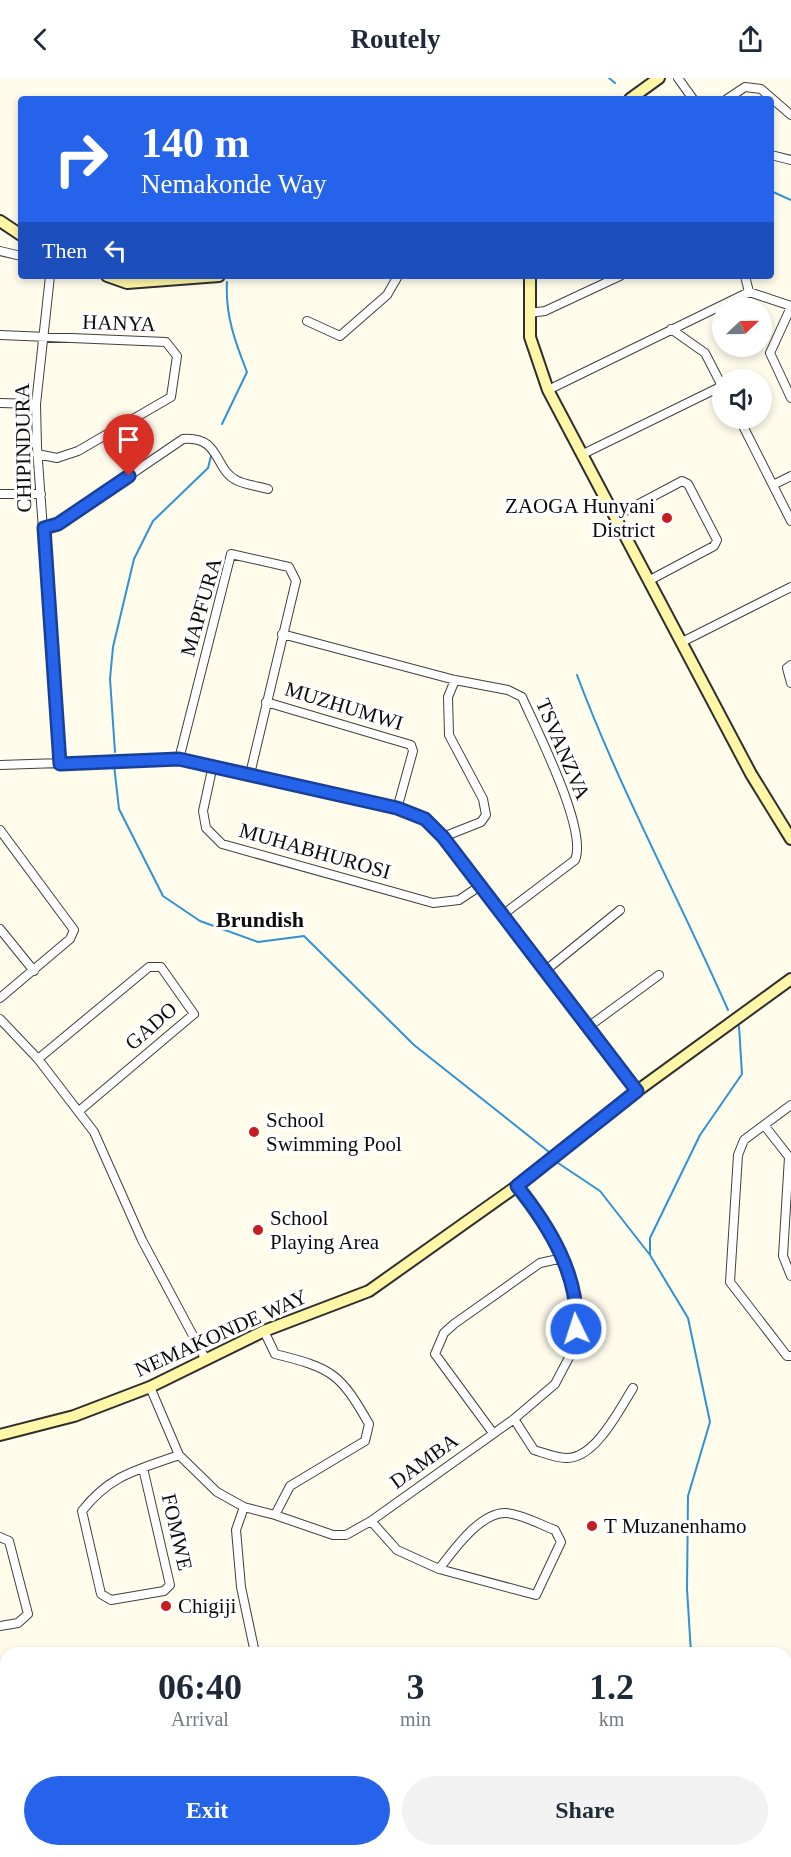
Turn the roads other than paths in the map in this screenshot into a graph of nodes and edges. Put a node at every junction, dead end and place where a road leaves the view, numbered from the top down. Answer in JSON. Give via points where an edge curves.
{"nodes":[{"id":1,"x":659,"y":78,"type":"edge"},
{"id":2,"x":678,"y":78,"type":"edge"},
{"id":3,"x":634,"y":96,"type":"edge"},
{"id":4,"x":691,"y":96,"type":"edge"},
{"id":5,"x":732,"y":96,"type":"edge"},
{"id":6,"x":769,"y":96,"type":"edge"},
{"id":7,"x":774,"y":100,"type":"edge"},
{"id":8,"x":791,"y":115,"type":"edge"},
{"id":9,"x":774,"y":156,"type":"edge"},
{"id":10,"x":791,"y":160,"type":"edge"},
{"id":11,"x":0,"y":221,"type":"edge"},
{"id":12,"x":18,"y":233,"type":"edge"},
{"id":13,"x":0,"y":251,"type":"edge"},
{"id":14,"x":18,"y":255,"type":"edge"},
{"id":15,"x":50,"y":279,"type":"edge"},
{"id":16,"x":116,"y":279,"type":"edge"},
{"id":17,"x":180,"y":279,"type":"edge"},
{"id":18,"x":396,"y":279,"type":"edge"},
{"id":19,"x":530,"y":279,"type":"edge"},
{"id":20,"x":614,"y":279,"type":"edge"},
{"id":21,"x":746,"y":279,"type":"edge"},
{"id":22,"x":749,"y":292,"type":"junction"},
{"id":23,"x":791,"y":307,"type":"edge"},
{"id":24,"x":529,"y":313,"type":"junction"},
{"id":25,"x":307,"y":321,"type":"dead end"},
{"id":26,"x":671,"y":329,"type":"junction"},
{"id":27,"x":0,"y":335,"type":"edge"},
{"id":28,"x":42,"y":339,"type":"junction"},
{"id":29,"x":713,"y":369,"type":"edge"},
{"id":30,"x":548,"y":390,"type":"junction"},
{"id":31,"x":712,"y":392,"type":"edge"},
{"id":32,"x":791,"y":398,"type":"edge"},
{"id":33,"x":0,"y":403,"type":"edge"},
{"id":34,"x":36,"y":404,"type":"junction"},
{"id":35,"x":745,"y":429,"type":"edge"},
{"id":36,"x":37,"y":454,"type":"junction"},
{"id":37,"x":583,"y":454,"type":"junction"},
{"id":38,"x":791,"y":476,"type":"edge"},
{"id":39,"x":773,"y":485,"type":"junction"},
{"id":40,"x":268,"y":489,"type":"dead end"},
{"id":41,"x":0,"y":494,"type":"edge"},
{"id":42,"x":41,"y":494,"type":"junction"},
{"id":43,"x":616,"y":516,"type":"junction"},
{"id":44,"x":791,"y":520,"type":"edge"},
{"id":45,"x":44,"y":528,"type":"junction"},
{"id":46,"x":650,"y":580,"type":"junction"},
{"id":47,"x":791,"y":587,"type":"edge"},
{"id":48,"x":282,"y":634,"type":"junction"},
{"id":49,"x":682,"y":642,"type":"junction"},
{"id":50,"x":791,"y":665,"type":"edge"},
{"id":51,"x":455,"y":680,"type":"junction"},
{"id":52,"x":791,"y":683,"type":"edge"},
{"id":53,"x":266,"y":702,"type":"junction"},
{"id":54,"x":179,"y":759,"type":"junction"},
{"id":55,"x":60,"y":764,"type":"junction"},
{"id":56,"x":0,"y":765,"type":"edge"},
{"id":57,"x":213,"y":765,"type":"junction"},
{"id":58,"x":250,"y":774,"type":"junction"},
{"id":59,"x":397,"y":808,"type":"junction"},
{"id":60,"x":0,"y":830,"type":"edge"},
{"id":61,"x":790,"y":834,"type":"edge"},
{"id":62,"x":443,"y":837,"type":"junction"},
{"id":63,"x":480,"y":886,"type":"junction"},
{"id":64,"x":620,"y":910,"type":"dead end"},
{"id":65,"x":501,"y":916,"type":"junction"},
{"id":66,"x":0,"y":929,"type":"edge"},
{"id":67,"x":546,"y":970,"type":"junction"},
{"id":68,"x":34,"y":971,"type":"junction"},
{"id":69,"x":659,"y":975,"type":"dead end"},
{"id":70,"x":791,"y":979,"type":"edge"},
{"id":71,"x":0,"y":998,"type":"edge"},
{"id":72,"x":0,"y":1019,"type":"edge"},
{"id":73,"x":588,"y":1027,"type":"junction"},
{"id":74,"x":38,"y":1059,"type":"junction"},
{"id":75,"x":637,"y":1091,"type":"junction"},
{"id":76,"x":791,"y":1105,"type":"edge"},
{"id":77,"x":79,"y":1111,"type":"junction"},
{"id":78,"x":764,"y":1125,"type":"junction"},
{"id":79,"x":517,"y":1186,"type":"junction"},
{"id":80,"x":563,"y":1258,"type":"junction"},
{"id":81,"x":791,"y":1276,"type":"edge"},
{"id":82,"x":264,"y":1331,"type":"junction"},
{"id":83,"x":791,"y":1356,"type":"edge"},
{"id":84,"x":206,"y":1360,"type":"junction"},
{"id":85,"x":150,"y":1387,"type":"junction"},
{"id":86,"x":633,"y":1388,"type":"dead end"},
{"id":87,"x":514,"y":1419,"type":"junction"},
{"id":88,"x":493,"y":1433,"type":"junction"},
{"id":89,"x":0,"y":1435,"type":"edge"},
{"id":90,"x":179,"y":1455,"type":"junction"},
{"id":91,"x":143,"y":1468,"type":"junction"},
{"id":92,"x":244,"y":1508,"type":"junction"},
{"id":93,"x":275,"y":1515,"type":"junction"},
{"id":94,"x":371,"y":1521,"type":"junction"},
{"id":95,"x":0,"y":1537,"type":"edge"},
{"id":96,"x":439,"y":1569,"type":"junction"},
{"id":97,"x":0,"y":1626,"type":"edge"},
{"id":98,"x":254,"y":1647,"type":"edge"}],
"edges":[{"from":1,"to":3,"type":"street"},
{"from":2,"to":4,"type":"street"},
{"from":5,"to":6,"type":"street","via":[[745,87],[761,89]]},
{"from":7,"to":8,"type":"street"},
{"from":9,"to":10,"type":"street"},
{"from":11,"to":12,"type":"street"},
{"from":13,"to":14,"type":"street"},
{"from":15,"to":28,"type":"street","name":"CHIPINDURA"},
{"from":16,"to":17,"type":"street","via":[[127,283]]},
{"from":18,"to":25,"type":"street","via":[[387,295],[340,336]]},
{"from":19,"to":24,"type":"street"},
{"from":20,"to":24,"type":"street","via":[[545,311]]},
{"from":21,"to":22,"type":"street"},
{"from":22,"to":23,"type":"street"},
{"from":22,"to":26,"type":"street"},
{"from":23,"to":32,"type":"street","via":[[770,353]]},
{"from":24,"to":30,"type":"street","via":[[530,337]]},
{"from":26,"to":29,"type":"street","via":[[705,353]]},
{"from":26,"to":30,"type":"street"},
{"from":27,"to":28,"type":"street"},
{"from":28,"to":34,"type":"street","name":"CHIPINDURA"},
{"from":28,"to":36,"type":"street","name":"HANYA","via":[[166,342],[177,356],[171,397],[78,451],[57,458]]},
{"from":30,"to":37,"type":"street"},
{"from":31,"to":37,"type":"street"},
{"from":33,"to":34,"type":"street"},
{"from":34,"to":36,"type":"street","name":"CHIPINDURA"},
{"from":35,"to":39,"type":"street"},
{"from":36,"to":42,"type":"street","name":"CHIPINDURA"},
{"from":37,"to":43,"type":"street"},
{"from":38,"to":39,"type":"street"},
{"from":39,"to":44,"type":"street"},
{"from":40,"to":45,"type":"street","via":[[234,479],[210,447],[195,438],[183,439],[58,524]]},
{"from":41,"to":42,"type":"street"},
{"from":42,"to":45,"type":"street","name":"CHIPINDURA"},
{"from":43,"to":46,"type":"street"},
{"from":43,"to":46,"type":"street","via":[[682,481],[688,484],[717,540],[714,546]]},
{"from":45,"to":55,"type":"street","name":"CHIPINDURA"},
{"from":46,"to":49,"type":"street"},
{"from":47,"to":49,"type":"street"},
{"from":48,"to":51,"type":"street","name":"TSVANZVA"},
{"from":48,"to":53,"type":"street","name":"MAPFURA"},
{"from":48,"to":54,"type":"street","name":"MAPFURA","via":[[296,581],[289,567],[231,554]]},
{"from":49,"to":61,"type":"street","via":[[751,774]]},
{"from":50,"to":52,"type":"street","via":[[787,668]]},
{"from":51,"to":62,"type":"street","via":[[448,697],[448,735],[483,799],[486,815],[481,822]]},
{"from":51,"to":65,"type":"street","name":"TSVANZVA","via":[[508,690],[522,697],[575,824],[579,850],[574,860]]},
{"from":53,"to":58,"type":"street","name":"MAPFURA"},
{"from":53,"to":59,"type":"street","name":"MUZHUMWI","via":[[411,745],[413,751]]},
{"from":54,"to":55,"type":"street"},
{"from":54,"to":57,"type":"street"},
{"from":55,"to":56,"type":"street"},
{"from":57,"to":58,"type":"street"},
{"from":57,"to":63,"type":"street","name":"MUHABHUROSI","via":[[202,811],[206,828],[222,844],[433,903],[459,900]]},
{"from":58,"to":59,"type":"street"},
{"from":59,"to":62,"type":"street","via":[[425,819]]},
{"from":60,"to":68,"type":"street","via":[[74,930],[70,939]]},
{"from":62,"to":63,"type":"street"},
{"from":63,"to":65,"type":"street"},
{"from":64,"to":67,"type":"street"},
{"from":65,"to":67,"type":"street"},
{"from":66,"to":68,"type":"street"},
{"from":67,"to":73,"type":"street"},
{"from":68,"to":71,"type":"street"},
{"from":69,"to":73,"type":"street"},
{"from":70,"to":75,"type":"street","name":"NEMAKONDE WAY"},
{"from":72,"to":74,"type":"street"},
{"from":73,"to":75,"type":"street"},
{"from":74,"to":77,"type":"street"},
{"from":74,"to":77,"type":"street","name":"GADO","via":[[148,967],[161,967],[194,1014]]},
{"from":75,"to":79,"type":"street","name":"NEMAKONDE WAY"},
{"from":76,"to":78,"type":"street"},
{"from":77,"to":84,"type":"street","via":[[94,1132],[142,1240]]},
{"from":78,"to":81,"type":"street","via":[[789,1157],[783,1256]]},
{"from":78,"to":83,"type":"street","via":[[744,1140],[738,1155],[730,1282],[787,1356]]},
{"from":79,"to":80,"type":"street","name":"DAMBA","via":[[552,1234]]},
{"from":79,"to":82,"type":"street","name":"NEMAKONDE WAY","via":[[369,1291]]},
{"from":80,"to":87,"type":"street","name":"DAMBA","via":[[577,1312],[575,1346],[555,1383]]},
{"from":80,"to":88,"type":"street","via":[[540,1263],[454,1324],[444,1333],[435,1354]]},
{"from":82,"to":84,"type":"street","name":"NEMAKONDE WAY"},
{"from":82,"to":93,"type":"street","via":[[275,1354],[332,1373],[349,1389],[369,1424],[365,1441],[290,1486]]},
{"from":84,"to":85,"type":"street","name":"NEMAKONDE WAY"},
{"from":85,"to":89,"type":"street","name":"NEMAKONDE WAY","via":[[74,1416]]},
{"from":85,"to":90,"type":"street","name":"DAMBA"},
{"from":86,"to":87,"type":"street","via":[[605,1433],[582,1455],[566,1458],[534,1450]]},
{"from":87,"to":88,"type":"street","name":"DAMBA"},
{"from":88,"to":94,"type":"street","name":"DAMBA"},
{"from":90,"to":91,"type":"street","name":"FOMWE"},
{"from":90,"to":92,"type":"street","name":"DAMBA","via":[[217,1492]]},
{"from":91,"to":91,"type":"street","name":"FOMWE","via":[[98,1490],[82,1511],[101,1594],[111,1600],[164,1592],[170,1585]]},
{"from":92,"to":93,"type":"street","name":"DAMBA"},
{"from":92,"to":98,"type":"street","via":[[236,1530],[241,1587]]},
{"from":93,"to":94,"type":"street","name":"DAMBA","via":[[333,1535],[346,1535]]},
{"from":94,"to":96,"type":"street","via":[[397,1550]]},
{"from":95,"to":97,"type":"street","via":[[9,1541],[28,1614],[18,1623]]},
{"from":96,"to":96,"type":"street","via":[[463,1538],[487,1518],[506,1513],[555,1530],[561,1542],[536,1595]]}]}
